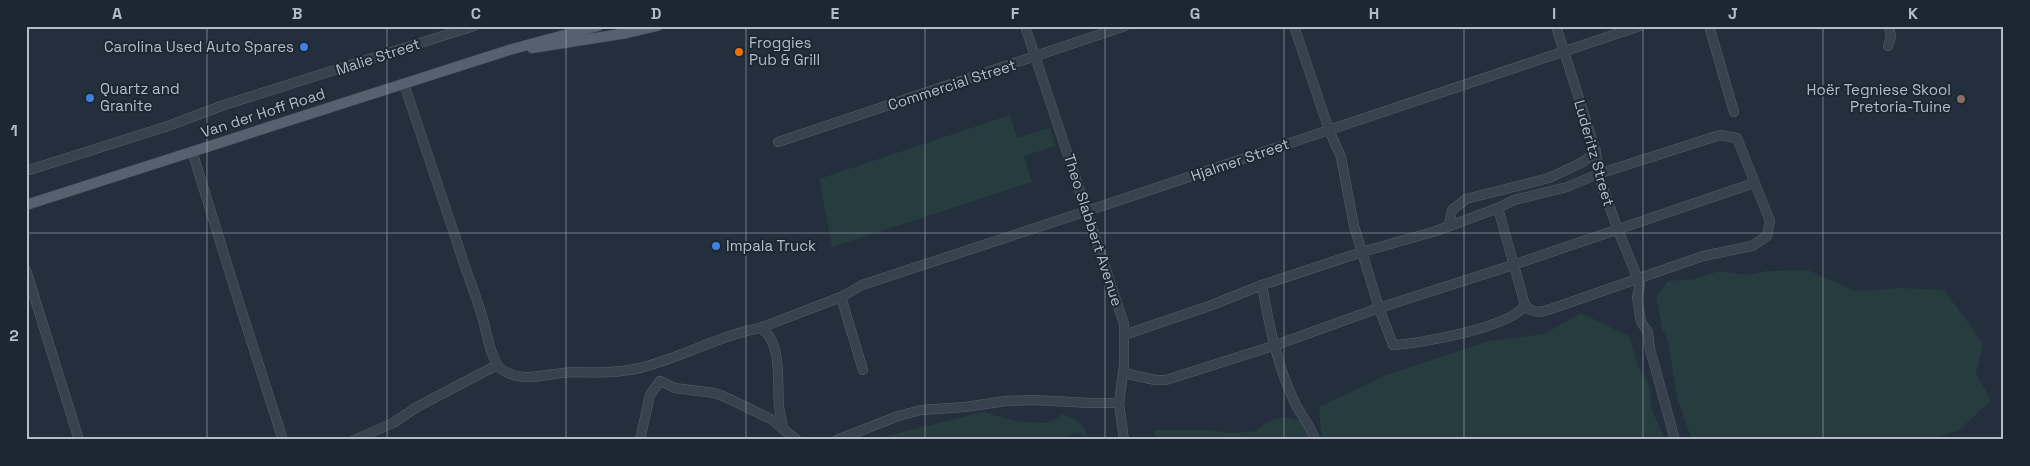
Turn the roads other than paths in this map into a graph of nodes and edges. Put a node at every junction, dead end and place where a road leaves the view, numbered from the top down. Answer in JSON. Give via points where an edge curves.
{"nodes":[{"id":1,"x":474,"y":26,"type":"edge"},
{"id":2,"x":598,"y":26,"type":"edge"},
{"id":3,"x":657,"y":26,"type":"edge"},
{"id":4,"x":1025,"y":26,"type":"edge"},
{"id":5,"x":1125,"y":26,"type":"edge"},
{"id":6,"x":1294,"y":26,"type":"edge"},
{"id":7,"x":1556,"y":26,"type":"edge"},
{"id":8,"x":1640,"y":26,"type":"edge"},
{"id":9,"x":1709,"y":26,"type":"edge"},
{"id":10,"x":1889,"y":26,"type":"edge"},
{"id":11,"x":1888,"y":46,"type":"dead end"},
{"id":12,"x":509,"y":50,"type":"junction"},
{"id":13,"x":1564,"y":51,"type":"junction"},
{"id":14,"x":1036,"y":57,"type":"junction"},
{"id":15,"x":404,"y":84,"type":"junction"},
{"id":16,"x":1734,"y":112,"type":"dead end"},
{"id":17,"x":1329,"y":130,"type":"junction"},
{"id":18,"x":778,"y":142,"type":"dead end"},
{"id":19,"x":192,"y":151,"type":"junction"},
{"id":20,"x":1596,"y":151,"type":"junction"},
{"id":21,"x":26,"y":171,"type":"edge"},
{"id":22,"x":1598,"y":174,"type":"junction"},
{"id":23,"x":1528,"y":182,"type":"junction"},
{"id":24,"x":1754,"y":183,"type":"junction"},
{"id":25,"x":1514,"y":200,"type":"junction"},
{"id":26,"x":26,"y":205,"type":"edge"},
{"id":27,"x":1498,"y":208,"type":"junction"},
{"id":28,"x":1088,"y":212,"type":"junction"},
{"id":29,"x":1449,"y":225,"type":"junction"},
{"id":30,"x":1618,"y":230,"type":"junction"},
{"id":31,"x":1362,"y":252,"type":"junction"},
{"id":32,"x":1513,"y":265,"type":"junction"},
{"id":33,"x":26,"y":270,"type":"edge"},
{"id":34,"x":1637,"y":278,"type":"junction"},
{"id":35,"x":1262,"y":285,"type":"junction"},
{"id":36,"x":841,"y":297,"type":"junction"},
{"id":37,"x":1525,"y":305,"type":"junction"},
{"id":38,"x":1379,"y":308,"type":"junction"},
{"id":39,"x":760,"y":328,"type":"junction"},
{"id":40,"x":1124,"y":335,"type":"junction"},
{"id":41,"x":1273,"y":346,"type":"junction"},
{"id":42,"x":497,"y":365,"type":"junction"},
{"id":43,"x":863,"y":370,"type":"dead end"},
{"id":44,"x":1124,"y":373,"type":"junction"},
{"id":45,"x":1119,"y":403,"type":"junction"},
{"id":46,"x":783,"y":429,"type":"junction"},
{"id":47,"x":79,"y":440,"type":"edge"},
{"id":48,"x":283,"y":440,"type":"edge"},
{"id":49,"x":354,"y":440,"type":"edge"},
{"id":50,"x":640,"y":440,"type":"edge"},
{"id":51,"x":797,"y":440,"type":"edge"},
{"id":52,"x":837,"y":440,"type":"edge"},
{"id":53,"x":1124,"y":440,"type":"edge"},
{"id":54,"x":1315,"y":440,"type":"edge"},
{"id":55,"x":1675,"y":440,"type":"edge"}],
"edges":[{"from":1,"to":21,"type":"street","name":"Malie Street"},
{"from":2,"to":12,"type":"main road","name":"Van der Hoff Road"},
{"from":3,"to":12,"type":"main road","name":"Van der Hoff Road"},
{"from":4,"to":14,"type":"street","name":"Theo Slabbert Avenue"},
{"from":5,"to":14,"type":"street","name":"Commercial Street"},
{"from":6,"to":17,"type":"street"},
{"from":7,"to":13,"type":"street","name":"Luderitz Street"},
{"from":8,"to":13,"type":"street","name":"Hjalmer Street"},
{"from":9,"to":16,"type":"street"},
{"from":10,"to":11,"type":"street","via":[[1891,37]]},
{"from":12,"to":15,"type":"main road","name":"Van der Hoff Road"},
{"from":13,"to":17,"type":"street","name":"Hjalmer Street"},
{"from":13,"to":20,"type":"street","name":"Luderitz Street"},
{"from":14,"to":18,"type":"street","name":"Commercial Street"},
{"from":14,"to":28,"type":"street","name":"Theo Slabbert Avenue"},
{"from":15,"to":19,"type":"main road","name":"Van der Hoff Road"},
{"from":15,"to":42,"type":"street","via":[[470,275]]},
{"from":17,"to":28,"type":"street","name":"Hjalmer Street"},
{"from":17,"to":31,"type":"street","via":[[1341,157]]},
{"from":19,"to":26,"type":"main road","name":"Van der Hoff Road"},
{"from":19,"to":48,"type":"street"},
{"from":20,"to":22,"type":"street","name":"Luderitz Street"},
{"from":20,"to":23,"type":"street","via":[[1572,168],[1549,178]]},
{"from":22,"to":24,"type":"street","via":[[1720,135],[1737,138]]},
{"from":22,"to":25,"type":"street","via":[[1567,187]]},
{"from":22,"to":30,"type":"street","name":"Luderitz Street"},
{"from":23,"to":25,"type":"street"},
{"from":23,"to":29,"type":"street","via":[[1466,199],[1452,210]]},
{"from":24,"to":30,"type":"street"},
{"from":24,"to":34,"type":"street","via":[[1770,221],[1767,236],[1752,246],[1703,256]]},
{"from":25,"to":27,"type":"street"},
{"from":27,"to":29,"type":"street"},
{"from":27,"to":32,"type":"street"},
{"from":28,"to":36,"type":"street","name":"Hjalmer Street","via":[[862,285]]},
{"from":28,"to":40,"type":"street","name":"Theo Slabbert Avenue","via":[[1124,324]]},
{"from":29,"to":31,"type":"street"},
{"from":30,"to":32,"type":"street"},
{"from":30,"to":34,"type":"street","name":"Luderitz Street"},
{"from":31,"to":35,"type":"street"},
{"from":31,"to":38,"type":"street"},
{"from":32,"to":37,"type":"street"},
{"from":32,"to":38,"type":"street"},
{"from":33,"to":47,"type":"street"},
{"from":34,"to":37,"type":"street","via":[[1542,312],[1528,310]]},
{"from":34,"to":55,"type":"street","via":[[1641,322],[1648,332]]},
{"from":35,"to":40,"type":"street"},
{"from":35,"to":41,"type":"street"},
{"from":36,"to":39,"type":"street","name":"Hjalmer Street"},
{"from":36,"to":43,"type":"street"},
{"from":37,"to":38,"type":"street","via":[[1522,310],[1502,320],[1464,333],[1393,345]]},
{"from":38,"to":41,"type":"street"},
{"from":39,"to":42,"type":"street","name":"Hjalmer Street","via":[[635,369],[528,377],[509,373]]},
{"from":39,"to":46,"type":"street","via":[[771,339],[776,357]]},
{"from":40,"to":44,"type":"street","name":"Theo Slabbert Avenue"},
{"from":41,"to":44,"type":"street","via":[[1166,380]]},
{"from":41,"to":54,"type":"street","via":[[1295,404]]},
{"from":42,"to":49,"type":"street","via":[[416,407],[393,423]]},
{"from":44,"to":45,"type":"street","name":"Theo Slabbert Avenue"},
{"from":45,"to":52,"type":"street","via":[[1034,400],[921,410]]},
{"from":45,"to":53,"type":"street","name":"Theo Slabbert Avenue"},
{"from":46,"to":50,"type":"street","via":[[771,419],[722,396],[675,388],[660,381],[650,395]]},
{"from":46,"to":51,"type":"street"}]}
